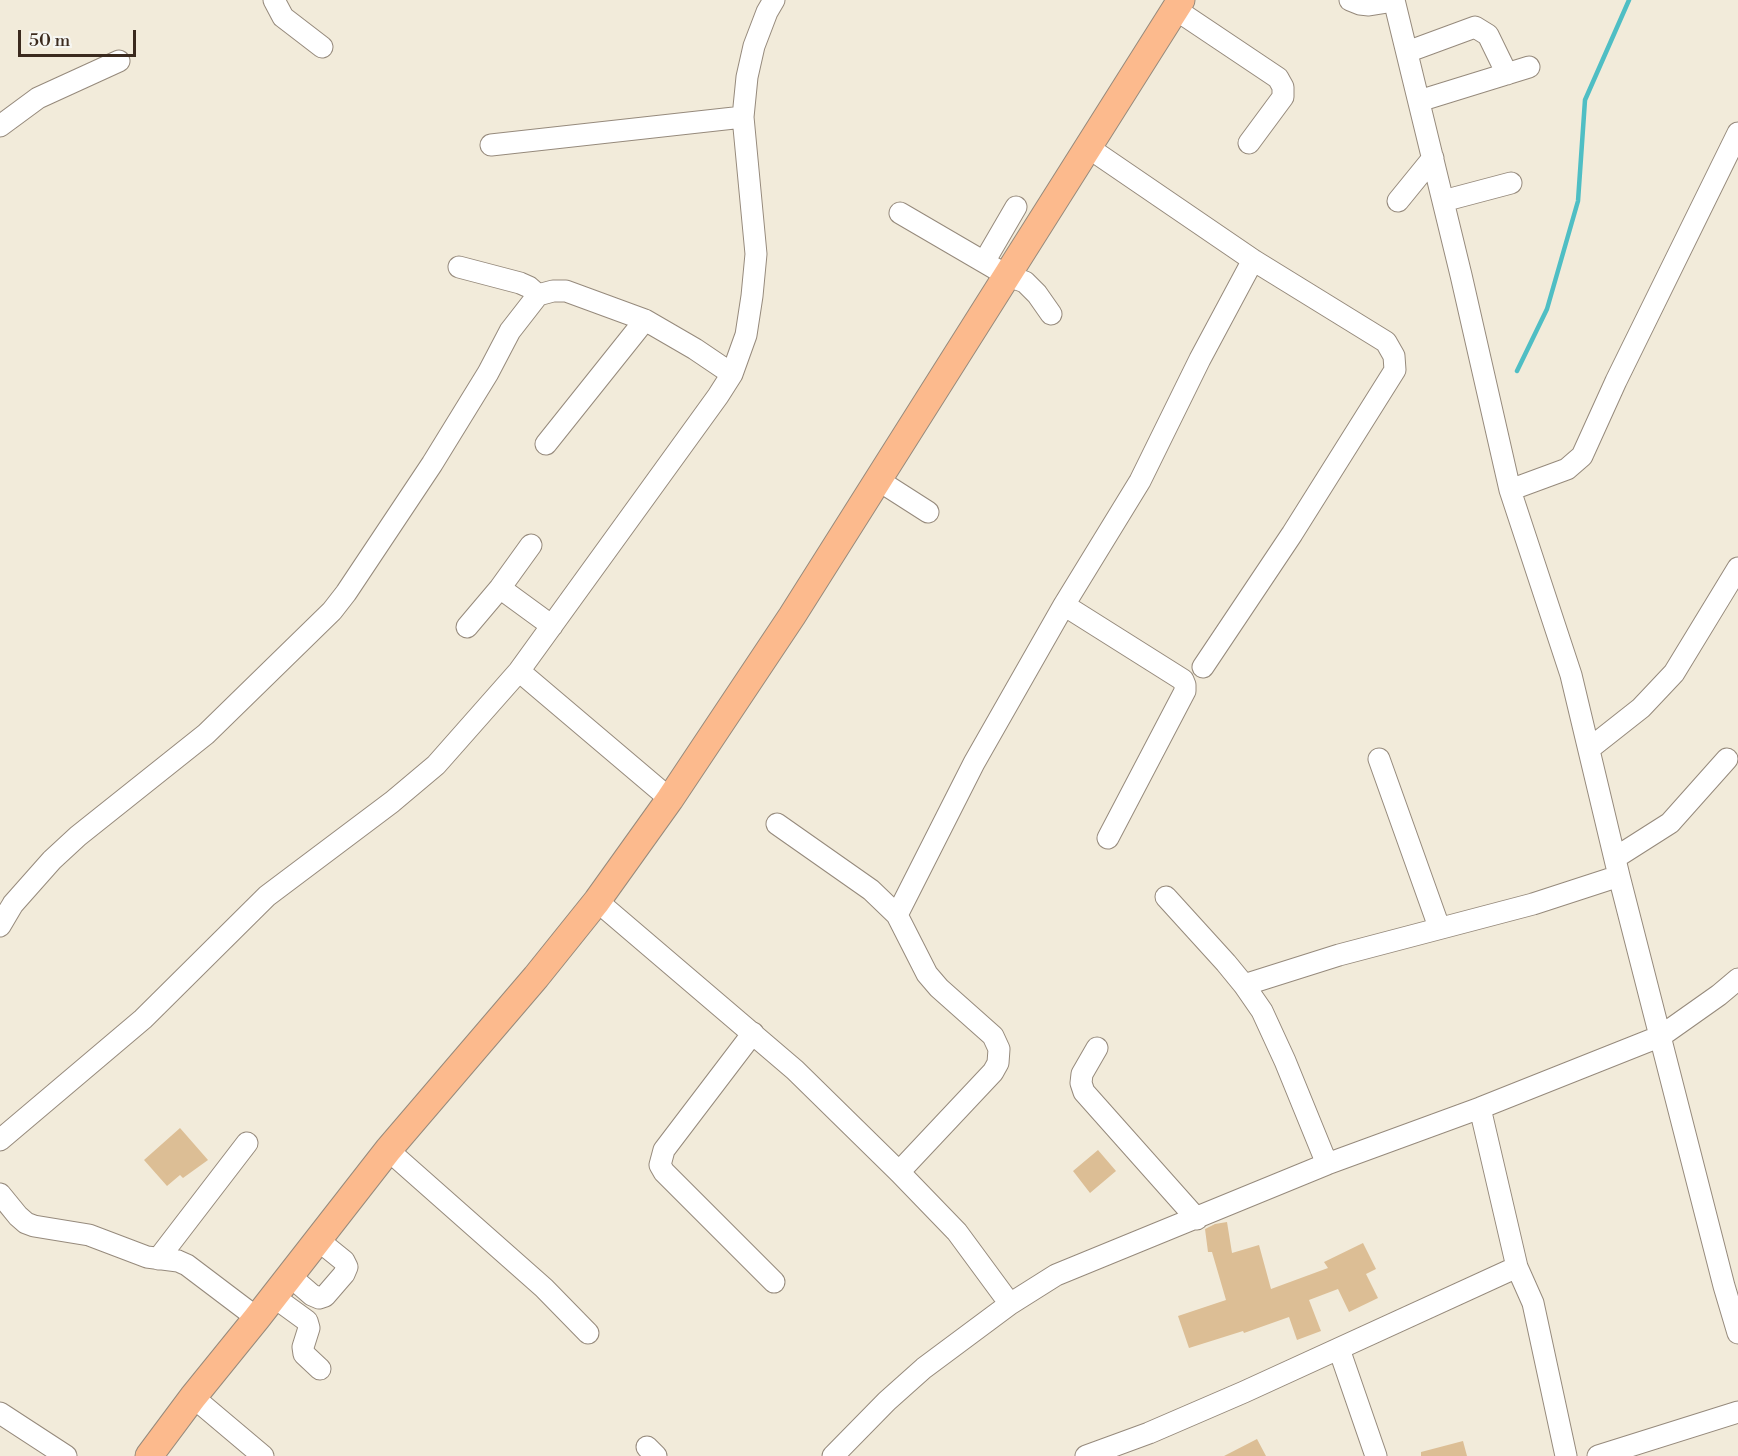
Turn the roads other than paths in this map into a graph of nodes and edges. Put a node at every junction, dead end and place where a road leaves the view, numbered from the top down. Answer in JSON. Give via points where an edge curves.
{"nodes":[{"id":1,"x":274,"y":0,"type":"edge"},
{"id":2,"x":774,"y":0,"type":"edge"},
{"id":3,"x":1350,"y":0,"type":"edge"},
{"id":4,"x":1394,"y":1,"type":"edge"},
{"id":5,"x":1178,"y":4,"type":"edge"},
{"id":6,"x":322,"y":46,"type":"dead end"},
{"id":7,"x":1407,"y":52,"type":"junction"},
{"id":8,"x":119,"y":61,"type":"dead end"},
{"id":9,"x":1529,"y":67,"type":"dead end"},
{"id":10,"x":1507,"y":74,"type":"junction"},
{"id":11,"x":1419,"y":101,"type":"junction"},
{"id":12,"x":743,"y":117,"type":"junction"},
{"id":13,"x":0,"y":126,"type":"edge"},
{"id":14,"x":1738,"y":133,"type":"edge"},
{"id":15,"x":1249,"y":143,"type":"dead end"},
{"id":16,"x":491,"y":145,"type":"dead end"},
{"id":17,"x":1089,"y":147,"type":"junction"},
{"id":18,"x":1433,"y":158,"type":"junction"},
{"id":19,"x":1510,"y":183,"type":"dead end"},
{"id":20,"x":1398,"y":201,"type":"dead end"},
{"id":21,"x":1443,"y":201,"type":"junction"},
{"id":22,"x":1016,"y":207,"type":"dead end"},
{"id":23,"x":900,"y":213,"type":"dead end"},
{"id":24,"x":1253,"y":260,"type":"junction"},
{"id":25,"x":984,"y":262,"type":"junction"},
{"id":26,"x":459,"y":267,"type":"dead end"},
{"id":27,"x":1008,"y":276,"type":"junction"},
{"id":28,"x":538,"y":295,"type":"junction"},
{"id":29,"x":1051,"y":314,"type":"dead end"},
{"id":30,"x":645,"y":320,"type":"junction"},
{"id":31,"x":732,"y":374,"type":"junction"},
{"id":32,"x":546,"y":444,"type":"dead end"},
{"id":33,"x":878,"y":480,"type":"junction"},
{"id":34,"x":1510,"y":490,"type":"junction"},
{"id":35,"x":928,"y":512,"type":"dead end"},
{"id":36,"x":531,"y":545,"type":"dead end"},
{"id":37,"x":1738,"y":568,"type":"edge"},
{"id":38,"x":500,"y":588,"type":"junction"},
{"id":39,"x":1064,"y":605,"type":"junction"},
{"id":40,"x":552,"y":626,"type":"junction"},
{"id":41,"x":467,"y":627,"type":"dead end"},
{"id":42,"x":1203,"y":667,"type":"dead end"},
{"id":43,"x":519,"y":671,"type":"junction"},
{"id":44,"x":1589,"y":749,"type":"junction"},
{"id":45,"x":1379,"y":759,"type":"dead end"},
{"id":46,"x":1727,"y":759,"type":"dead end"},
{"id":47,"x":670,"y":799,"type":"junction"},
{"id":48,"x":777,"y":824,"type":"dead end"},
{"id":49,"x":1108,"y":838,"type":"dead end"},
{"id":50,"x":1617,"y":867,"type":"junction"},
{"id":51,"x":7,"y":897,"type":"edge"},
{"id":52,"x":1166,"y":897,"type":"dead end"},
{"id":53,"x":597,"y":901,"type":"junction"},
{"id":54,"x":897,"y":915,"type":"junction"},
{"id":55,"x":0,"y":926,"type":"edge"},
{"id":56,"x":1439,"y":927,"type":"junction"},
{"id":57,"x":1738,"y":979,"type":"edge"},
{"id":58,"x":1244,"y":985,"type":"junction"},
{"id":59,"x":753,"y":1033,"type":"junction"},
{"id":60,"x":1661,"y":1036,"type":"junction"},
{"id":61,"x":1097,"y":1048,"type":"dead end"},
{"id":62,"x":1480,"y":1108,"type":"junction"},
{"id":63,"x":0,"y":1140,"type":"edge"},
{"id":64,"x":247,"y":1143,"type":"dead end"},
{"id":65,"x":388,"y":1150,"type":"junction"},
{"id":66,"x":1327,"y":1164,"type":"junction"},
{"id":67,"x":899,"y":1172,"type":"junction"},
{"id":68,"x":0,"y":1194,"type":"edge"},
{"id":69,"x":1197,"y":1219,"type":"junction"},
{"id":70,"x":318,"y":1240,"type":"junction"},
{"id":71,"x":158,"y":1259,"type":"junction"},
{"id":72,"x":1517,"y":1267,"type":"junction"},
{"id":73,"x":290,"y":1276,"type":"junction"},
{"id":74,"x":774,"y":1282,"type":"dead end"},
{"id":75,"x":1731,"y":1285,"type":"edge"},
{"id":76,"x":274,"y":1297,"type":"junction"},
{"id":77,"x":1010,"y":1304,"type":"junction"},
{"id":78,"x":258,"y":1318,"type":"junction"},
{"id":79,"x":588,"y":1333,"type":"dead end"},
{"id":80,"x":1738,"y":1333,"type":"edge"},
{"id":81,"x":1339,"y":1349,"type":"junction"},
{"id":82,"x":320,"y":1369,"type":"dead end"},
{"id":83,"x":193,"y":1397,"type":"junction"},
{"id":84,"x":1738,"y":1412,"type":"edge"},
{"id":85,"x":0,"y":1413,"type":"edge"},
{"id":86,"x":66,"y":1456,"type":"edge"},
{"id":87,"x":149,"y":1456,"type":"edge"},
{"id":88,"x":262,"y":1456,"type":"edge"},
{"id":89,"x":833,"y":1456,"type":"edge"},
{"id":90,"x":1086,"y":1456,"type":"edge"},
{"id":91,"x":1376,"y":1456,"type":"edge"},
{"id":92,"x":1566,"y":1456,"type":"edge"},
{"id":93,"x":1598,"y":1456,"type":"edge"}],
"edges":[{"from":1,"to":6,"type":"street","via":[[283,17]]},
{"from":2,"to":12,"type":"street","via":[[754,46]]},
{"from":3,"to":4,"type":"street","via":[[1369,5]]},
{"from":4,"to":7,"type":"street"},
{"from":5,"to":15,"type":"street","via":[[1278,78],[1283,87],[1283,97]]},
{"from":5,"to":17,"type":"main road"},
{"from":7,"to":10,"type":"street","via":[[1475,27],[1488,35]]},
{"from":7,"to":11,"type":"street"},
{"from":8,"to":13,"type":"street","via":[[38,98]]},
{"from":9,"to":10,"type":"street"},
{"from":10,"to":11,"type":"street"},
{"from":11,"to":18,"type":"street"},
{"from":12,"to":16,"type":"street"},
{"from":12,"to":31,"type":"street","via":[[756,254],[746,335]]},
{"from":14,"to":34,"type":"street","via":[[1582,456],[1567,469]]},
{"from":17,"to":24,"type":"street"},
{"from":17,"to":27,"type":"main road"},
{"from":18,"to":20,"type":"street"},
{"from":18,"to":21,"type":"street"},
{"from":19,"to":21,"type":"street"},
{"from":21,"to":34,"type":"street"},
{"from":22,"to":25,"type":"street"},
{"from":23,"to":25,"type":"street"},
{"from":24,"to":39,"type":"street","via":[[1140,481]]},
{"from":24,"to":42,"type":"street","via":[[1386,342],[1394,356],[1395,370]]},
{"from":25,"to":27,"type":"street"},
{"from":26,"to":28,"type":"street","via":[[520,283]]},
{"from":27,"to":29,"type":"street","via":[[1025,282]]},
{"from":27,"to":33,"type":"main road"},
{"from":28,"to":30,"type":"street","via":[[566,291]]},
{"from":28,"to":51,"type":"street","via":[[510,331],[432,464],[332,611],[206,734]]},
{"from":30,"to":31,"type":"street"},
{"from":30,"to":32,"type":"street"},
{"from":31,"to":40,"type":"street"},
{"from":33,"to":35,"type":"street"},
{"from":33,"to":47,"type":"main road"},
{"from":34,"to":44,"type":"street","via":[[1560,638]]},
{"from":36,"to":38,"type":"street"},
{"from":37,"to":44,"type":"street","via":[[1674,673],[1641,708]]},
{"from":38,"to":40,"type":"street"},
{"from":38,"to":41,"type":"street"},
{"from":39,"to":49,"type":"street","via":[[1183,680],[1185,685]]},
{"from":39,"to":54,"type":"street","via":[[974,764]]},
{"from":40,"to":43,"type":"street"},
{"from":43,"to":47,"type":"street"},
{"from":43,"to":63,"type":"street","via":[[436,765],[267,896],[143,1019]]},
{"from":44,"to":50,"type":"street"},
{"from":45,"to":56,"type":"street"},
{"from":46,"to":50,"type":"street","via":[[1670,823]]},
{"from":47,"to":53,"type":"main road"},
{"from":48,"to":54,"type":"street","via":[[871,890]]},
{"from":50,"to":56,"type":"street","via":[[1533,904]]},
{"from":50,"to":60,"type":"street"},
{"from":51,"to":55,"type":"street"},
{"from":52,"to":58,"type":"street"},
{"from":53,"to":59,"type":"street"},
{"from":53,"to":65,"type":"main road"},
{"from":54,"to":67,"type":"street","via":[[927,974],[993,1036],[999,1049],[993,1072]]},
{"from":56,"to":58,"type":"street"},
{"from":57,"to":60,"type":"street"},
{"from":58,"to":66,"type":"street","via":[[1262,1011]]},
{"from":59,"to":67,"type":"street"},
{"from":59,"to":74,"type":"street","via":[[664,1150],[660,1165]]},
{"from":60,"to":62,"type":"street"},
{"from":60,"to":75,"type":"street"},
{"from":61,"to":69,"type":"street","via":[[1082,1074],[1084,1092]]},
{"from":62,"to":66,"type":"street"},
{"from":62,"to":72,"type":"street"},
{"from":64,"to":71,"type":"street"},
{"from":65,"to":70,"type":"main road"},
{"from":65,"to":79,"type":"street","via":[[544,1288]]},
{"from":66,"to":69,"type":"street"},
{"from":67,"to":77,"type":"street","via":[[957,1232]]},
{"from":68,"to":71,"type":"street","via":[[18,1216],[34,1226],[89,1235]]},
{"from":69,"to":77,"type":"street","via":[[1056,1275]]},
{"from":70,"to":73,"type":"main road"},
{"from":70,"to":73,"type":"street","via":[[344,1262],[344,1274],[319,1298]]},
{"from":71,"to":78,"type":"street","via":[[187,1266]]},
{"from":72,"to":81,"type":"street"},
{"from":72,"to":92,"type":"street","via":[[1533,1303]]},
{"from":73,"to":76,"type":"main road"},
{"from":75,"to":80,"type":"street"},
{"from":76,"to":78,"type":"main road"},
{"from":76,"to":82,"type":"street","via":[[307,1321],[304,1354]]},
{"from":77,"to":89,"type":"street","via":[[924,1368]]},
{"from":78,"to":83,"type":"main road"},
{"from":81,"to":90,"type":"street","via":[[1149,1433]]},
{"from":81,"to":91,"type":"street"},
{"from":83,"to":87,"type":"main road"},
{"from":83,"to":88,"type":"street"},
{"from":84,"to":93,"type":"street"},
{"from":85,"to":86,"type":"street"}]}
